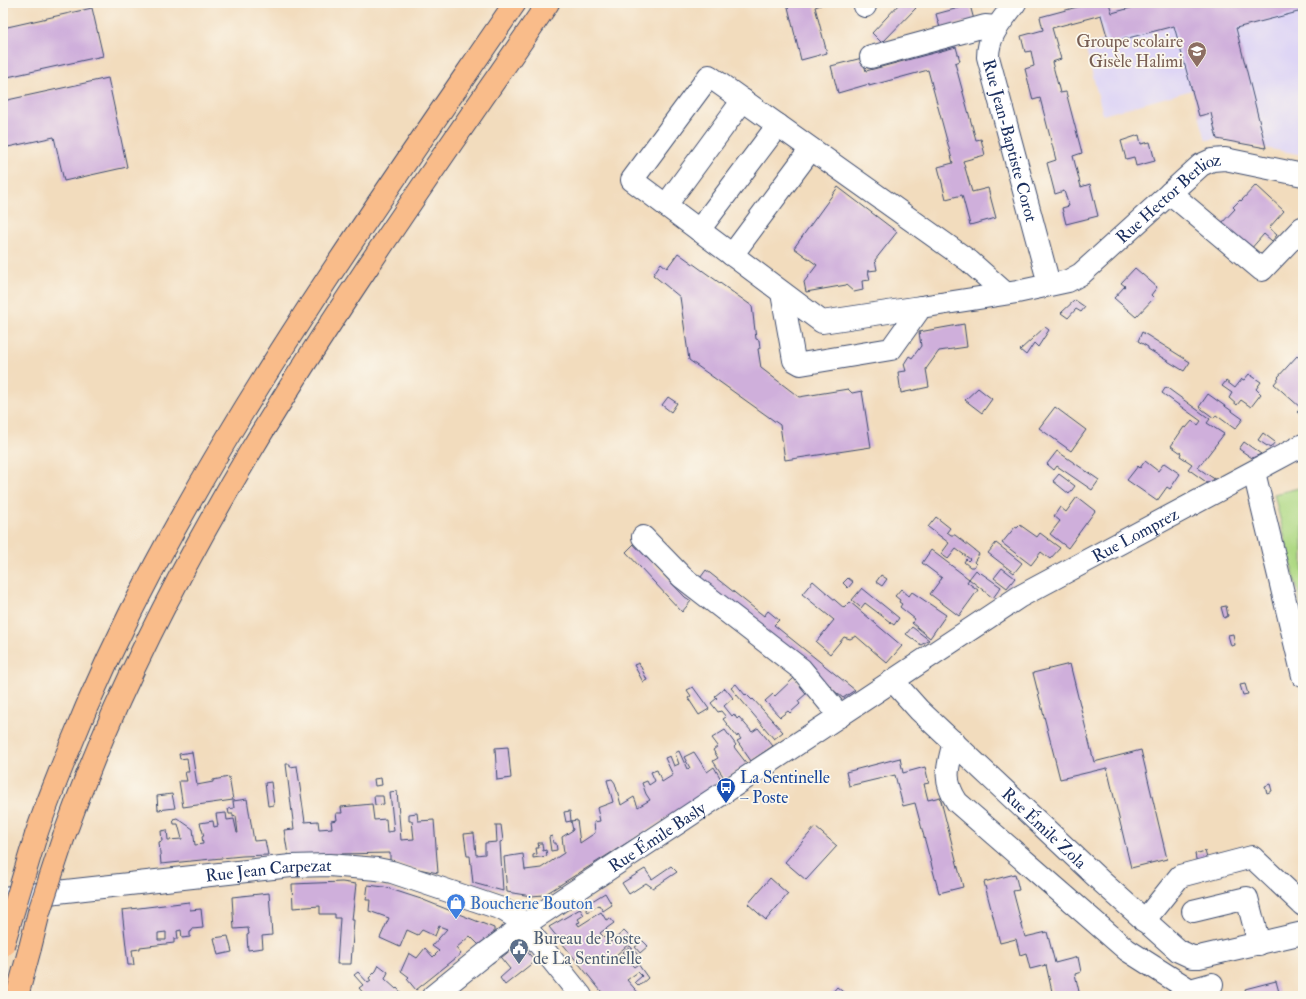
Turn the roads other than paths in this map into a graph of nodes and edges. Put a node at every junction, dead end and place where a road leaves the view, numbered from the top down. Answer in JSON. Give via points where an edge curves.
{"nodes":[{"id":1,"x":515,"y":3,"type":"edge"},
{"id":2,"x":548,"y":3,"type":"edge"},
{"id":3,"x":564,"y":3,"type":"edge"},
{"id":4,"x":1015,"y":3,"type":"edge"},
{"id":5,"x":997,"y":27,"type":"junction"},
{"id":6,"x":871,"y":57,"type":"dead end"},
{"id":7,"x":509,"y":60,"type":"junction"},
{"id":8,"x":743,"y":100,"type":"junction"},
{"id":9,"x":778,"y":125,"type":"junction"},
{"id":10,"x":811,"y":149,"type":"junction"},
{"id":11,"x":1303,"y":175,"type":"edge"},
{"id":12,"x":1170,"y":193,"type":"junction"},
{"id":13,"x":666,"y":205,"type":"junction"},
{"id":14,"x":1302,"y":228,"type":"edge"},
{"id":15,"x":698,"y":230,"type":"junction"},
{"id":16,"x":732,"y":255,"type":"junction"},
{"id":17,"x":1049,"y":284,"type":"junction"},
{"id":18,"x":782,"y":293,"type":"junction"},
{"id":19,"x":1005,"y":294,"type":"junction"},
{"id":20,"x":921,"y":307,"type":"junction"},
{"id":21,"x":1303,"y":445,"type":"edge"},
{"id":22,"x":1254,"y":472,"type":"junction"},
{"id":23,"x":643,"y":537,"type":"dead end"},
{"id":24,"x":970,"y":629,"type":"joint"},
{"id":25,"x":1303,"y":676,"type":"edge"},
{"id":26,"x":893,"y":681,"type":"junction"},
{"id":27,"x":840,"y":716,"type":"junction"},
{"id":28,"x":954,"y":742,"type":"junction"},
{"id":29,"x":3,"y":898,"type":"edge"},
{"id":30,"x":1303,"y":905,"type":"edge"},
{"id":31,"x":1193,"y":911,"type":"dead end"},
{"id":32,"x":1144,"y":921,"type":"junction"},
{"id":33,"x":524,"y":925,"type":"junction"},
{"id":34,"x":1303,"y":933,"type":"edge"},
{"id":35,"x":1259,"y":944,"type":"junction"},
{"id":36,"x":3,"y":945,"type":"edge"},
{"id":37,"x":1207,"y":956,"type":"junction"},
{"id":38,"x":1212,"y":990,"type":"edge"},
{"id":39,"x":17,"y":996,"type":"edge"},
{"id":40,"x":433,"y":996,"type":"edge"},
{"id":41,"x":581,"y":996,"type":"edge"}],
"edges":[{"from":1,"to":36,"type":"highway","bridge":true,"via":[[337,264],[261,381],[206,473],[143,588],[108,658],[45,809]]},
{"from":2,"to":7,"type":"highway"},
{"from":3,"to":7,"type":"highway"},
{"from":4,"to":5,"type":"street","name":"Rue Jean-Baptiste Corot"},
{"from":5,"to":6,"type":"street","via":[[985,26]]},
{"from":5,"to":17,"type":"street","name":"Rue Jean-Baptiste Corot","via":[[989,42],[988,57]]},
{"from":7,"to":39,"type":"highway","bridge":true,"via":[[344,301],[275,410],[211,519],[158,617],[127,680],[64,836],[39,912]]},
{"from":8,"to":9,"type":"street"},
{"from":8,"to":13,"type":"street"},
{"from":8,"to":13,"type":"street","name":"Rue Hector Berlioz","via":[[709,76],[632,180]]},
{"from":9,"to":10,"type":"street"},
{"from":9,"to":15,"type":"street"},
{"from":10,"to":16,"type":"street"},
{"from":10,"to":19,"type":"street","via":[[969,261]]},
{"from":11,"to":12,"type":"street","name":"Rue Hector Berlioz","via":[[1217,159],[1201,165]]},
{"from":12,"to":14,"type":"street","via":[[1262,270]]},
{"from":12,"to":17,"type":"street","name":"Rue Hector Berlioz","via":[[1081,274],[1068,281]]},
{"from":13,"to":15,"type":"street","name":"Rue Hector Berlioz"},
{"from":15,"to":16,"type":"street","name":"Rue Hector Berlioz"},
{"from":16,"to":18,"type":"street","name":"Rue Hector Berlioz"},
{"from":17,"to":19,"type":"street","name":"Rue Hector Berlioz"},
{"from":18,"to":20,"type":"street","name":"Rue Hector Berlioz","via":[[822,322]]},
{"from":18,"to":20,"type":"street","via":[[794,360],[801,364],[891,349]]},
{"from":19,"to":20,"type":"street","name":"Rue Hector Berlioz"},
{"from":21,"to":22,"type":"street","name":"Rue Lomprez"},
{"from":22,"to":24,"type":"street","name":"Rue Lomprez","via":[[1032,589]]},
{"from":22,"to":25,"type":"street"},
{"from":23,"to":27,"type":"street","via":[[682,577],[801,669]]},
{"from":24,"to":26,"type":"street","name":"Rue Émile Basly"},
{"from":26,"to":27,"type":"street","name":"Rue Émile Basly"},
{"from":26,"to":28,"type":"street","name":"Rue Émile Zola","via":[[919,710]]},
{"from":27,"to":33,"type":"street","name":"Rue Émile Basly"},
{"from":28,"to":32,"type":"street","name":"Rue Émile Zola"},
{"from":28,"to":38,"type":"street","via":[[947,780],[957,802],[1127,950],[1190,990]]},
{"from":29,"to":33,"type":"street","name":"Rue Jean Carpezat","via":[[284,867],[345,865],[392,872],[510,913]]},
{"from":30,"to":32,"type":"street","via":[[1252,857],[1180,876]]},
{"from":31,"to":35,"type":"street","via":[[1247,898]]},
{"from":32,"to":37,"type":"street","name":"Rue Émile Zola","via":[[1179,952],[1192,957]]},
{"from":33,"to":40,"type":"street","name":"Rue Émile Basly"},
{"from":33,"to":41,"type":"street","name":"Rue Jean Carpezat"},
{"from":34,"to":35,"type":"street","name":"Rue Émile Zola"},
{"from":35,"to":37,"type":"street","name":"Rue Émile Zola"},
{"from":37,"to":38,"type":"street"}]}
